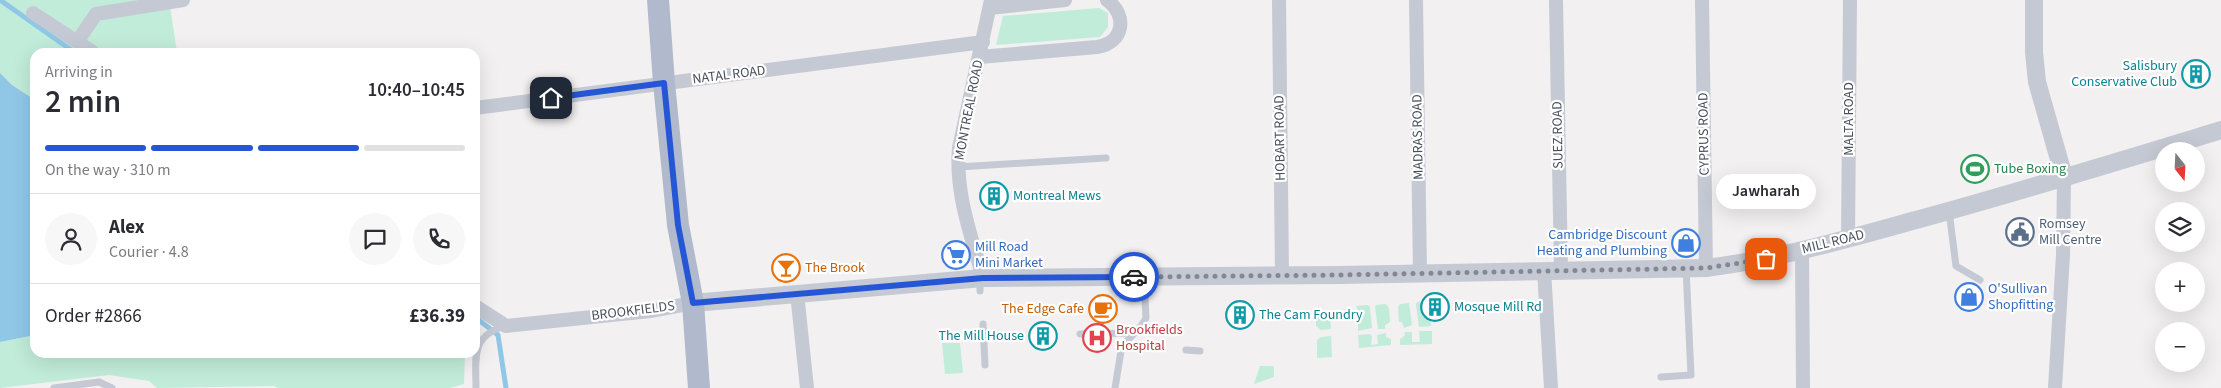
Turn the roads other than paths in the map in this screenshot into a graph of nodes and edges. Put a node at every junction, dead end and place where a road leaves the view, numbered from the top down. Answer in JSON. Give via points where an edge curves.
{"nodes":[{"id":1,"x":183,"y":0,"type":"edge"},
{"id":2,"x":658,"y":0,"type":"edge"},
{"id":3,"x":1065,"y":0,"type":"edge"},
{"id":4,"x":1107,"y":0,"type":"edge"},
{"id":5,"x":1279,"y":0,"type":"edge"},
{"id":6,"x":1416,"y":0,"type":"edge"},
{"id":7,"x":1556,"y":0,"type":"edge"},
{"id":8,"x":1702,"y":0,"type":"edge"},
{"id":9,"x":1850,"y":0,"type":"edge"},
{"id":10,"x":2034,"y":0,"type":"edge"},
{"id":11,"x":991,"y":4,"type":"edge"},
{"id":12,"x":33,"y":13,"type":"dead end"},
{"id":13,"x":78,"y":42,"type":"junction"},
{"id":14,"x":982,"y":42,"type":"junction"},
{"id":15,"x":87,"y":48,"type":"edge"},
{"id":16,"x":979,"y":57,"type":"junction"},
{"id":17,"x":664,"y":83,"type":"junction"},
{"id":18,"x":480,"y":107,"type":"edge"},
{"id":19,"x":2221,"y":130,"type":"edge"},
{"id":20,"x":1106,"y":158,"type":"dead end"},
{"id":21,"x":957,"y":167,"type":"junction"},
{"id":22,"x":2064,"y":177,"type":"junction"},
{"id":23,"x":1949,"y":211,"type":"junction"},
{"id":24,"x":1848,"y":239,"type":"junction"},
{"id":25,"x":1802,"y":250,"type":"junction"},
{"id":26,"x":1686,"y":268,"type":"junction"},
{"id":27,"x":1706,"y":268,"type":"junction"},
{"id":28,"x":1552,"y":270,"type":"junction"},
{"id":29,"x":1420,"y":274,"type":"junction"},
{"id":30,"x":1282,"y":276,"type":"junction"},
{"id":31,"x":1144,"y":277,"type":"junction"},
{"id":32,"x":1980,"y":280,"type":"dead end"},
{"id":33,"x":981,"y":282,"type":"junction"},
{"id":34,"x":797,"y":293,"type":"junction"},
{"id":35,"x":693,"y":303,"type":"junction"},
{"id":36,"x":480,"y":310,"type":"edge"},
{"id":37,"x":498,"y":324,"type":"junction"},
{"id":38,"x":983,"y":324,"type":"dead end"},
{"id":39,"x":1133,"y":333,"type":"junction"},
{"id":40,"x":1080,"y":334,"type":"dead end"},
{"id":41,"x":480,"y":344,"type":"edge"},
{"id":42,"x":1186,"y":350,"type":"dead end"},
{"id":43,"x":1200,"y":351,"type":"dead end"},
{"id":44,"x":476,"y":358,"type":"edge"},
{"id":45,"x":985,"y":365,"type":"dead end"},
{"id":46,"x":1661,"y":377,"type":"dead end"},
{"id":47,"x":54,"y":388,"type":"edge"},
{"id":48,"x":112,"y":388,"type":"edge"},
{"id":49,"x":476,"y":388,"type":"edge"},
{"id":50,"x":699,"y":388,"type":"edge"},
{"id":51,"x":807,"y":388,"type":"edge"},
{"id":52,"x":1116,"y":388,"type":"edge"},
{"id":53,"x":1551,"y":388,"type":"edge"},
{"id":54,"x":1803,"y":388,"type":"edge"},
{"id":55,"x":2056,"y":388,"type":"edge"}],
"edges":[{"from":1,"to":13,"type":"street","via":[[96,14]]},
{"from":2,"to":17,"type":"main road"},
{"from":3,"to":11,"type":"street"},
{"from":4,"to":16,"type":"street","via":[[1115,5],[1120,22],[1116,39],[1111,43],[1097,47]]},
{"from":5,"to":30,"type":"street","name":"HOBART ROAD"},
{"from":6,"to":29,"type":"street","name":"MADRAS ROAD"},
{"from":7,"to":28,"type":"street","name":"SUEZ ROAD"},
{"from":8,"to":27,"type":"street","name":"CYPRUS ROAD"},
{"from":9,"to":24,"type":"street","name":"MALTA ROAD"},
{"from":10,"to":22,"type":"street","via":[[2037,82]]},
{"from":11,"to":14,"type":"street","name":"MONTREAL ROAD"},
{"from":12,"to":13,"type":"street"},
{"from":13,"to":15,"type":"street"},
{"from":14,"to":16,"type":"street","name":"MONTREAL ROAD"},
{"from":14,"to":17,"type":"street","name":"NATAL ROAD"},
{"from":16,"to":21,"type":"street","name":"MONTREAL ROAD"},
{"from":17,"to":18,"type":"street","name":"NATAL ROAD"},
{"from":17,"to":35,"type":"main road","via":[[678,225]]},
{"from":19,"to":22,"type":"street","name":"MILL ROAD"},
{"from":20,"to":21,"type":"lane"},
{"from":21,"to":33,"type":"street","name":"MONTREAL ROAD"},
{"from":22,"to":23,"type":"street","name":"MILL ROAD"},
{"from":22,"to":55,"type":"street"},
{"from":23,"to":24,"type":"street","name":"MILL ROAD"},
{"from":23,"to":32,"type":"lane","via":[[1956,266]]},
{"from":24,"to":25,"type":"street","name":"MILL ROAD"},
{"from":25,"to":27,"type":"street","name":"MILL ROAD","via":[[1748,263]]},
{"from":25,"to":54,"type":"street"},
{"from":26,"to":27,"type":"street","name":"MILL ROAD"},
{"from":26,"to":28,"type":"street","name":"MILL ROAD"},
{"from":26,"to":46,"type":"lane","via":[[1691,375]]},
{"from":28,"to":29,"type":"street","name":"MILL ROAD"},
{"from":28,"to":53,"type":"street","name":"SUEZ ROAD"},
{"from":29,"to":30,"type":"street","name":"MILL ROAD"},
{"from":30,"to":31,"type":"street","name":"MILL ROAD"},
{"from":31,"to":33,"type":"street","name":"MILL ROAD"},
{"from":31,"to":39,"type":"lane","via":[[1146,318]]},
{"from":33,"to":34,"type":"street","name":"BROOKFIELDS"},
{"from":34,"to":35,"type":"street","name":"BROOKFIELDS"},
{"from":34,"to":51,"type":"street"},
{"from":35,"to":37,"type":"street","name":"BROOKFIELDS"},
{"from":35,"to":50,"type":"main road"},
{"from":36,"to":37,"type":"street"},
{"from":37,"to":41,"type":"lane"},
{"from":38,"to":45,"type":"lane"},
{"from":39,"to":40,"type":"lane"},
{"from":39,"to":52,"type":"lane","via":[[1121,351]]},
{"from":42,"to":43,"type":"lane"},
{"from":44,"to":49,"type":"lane"},
{"from":47,"to":48,"type":"lane","via":[[99,382]]}]}
